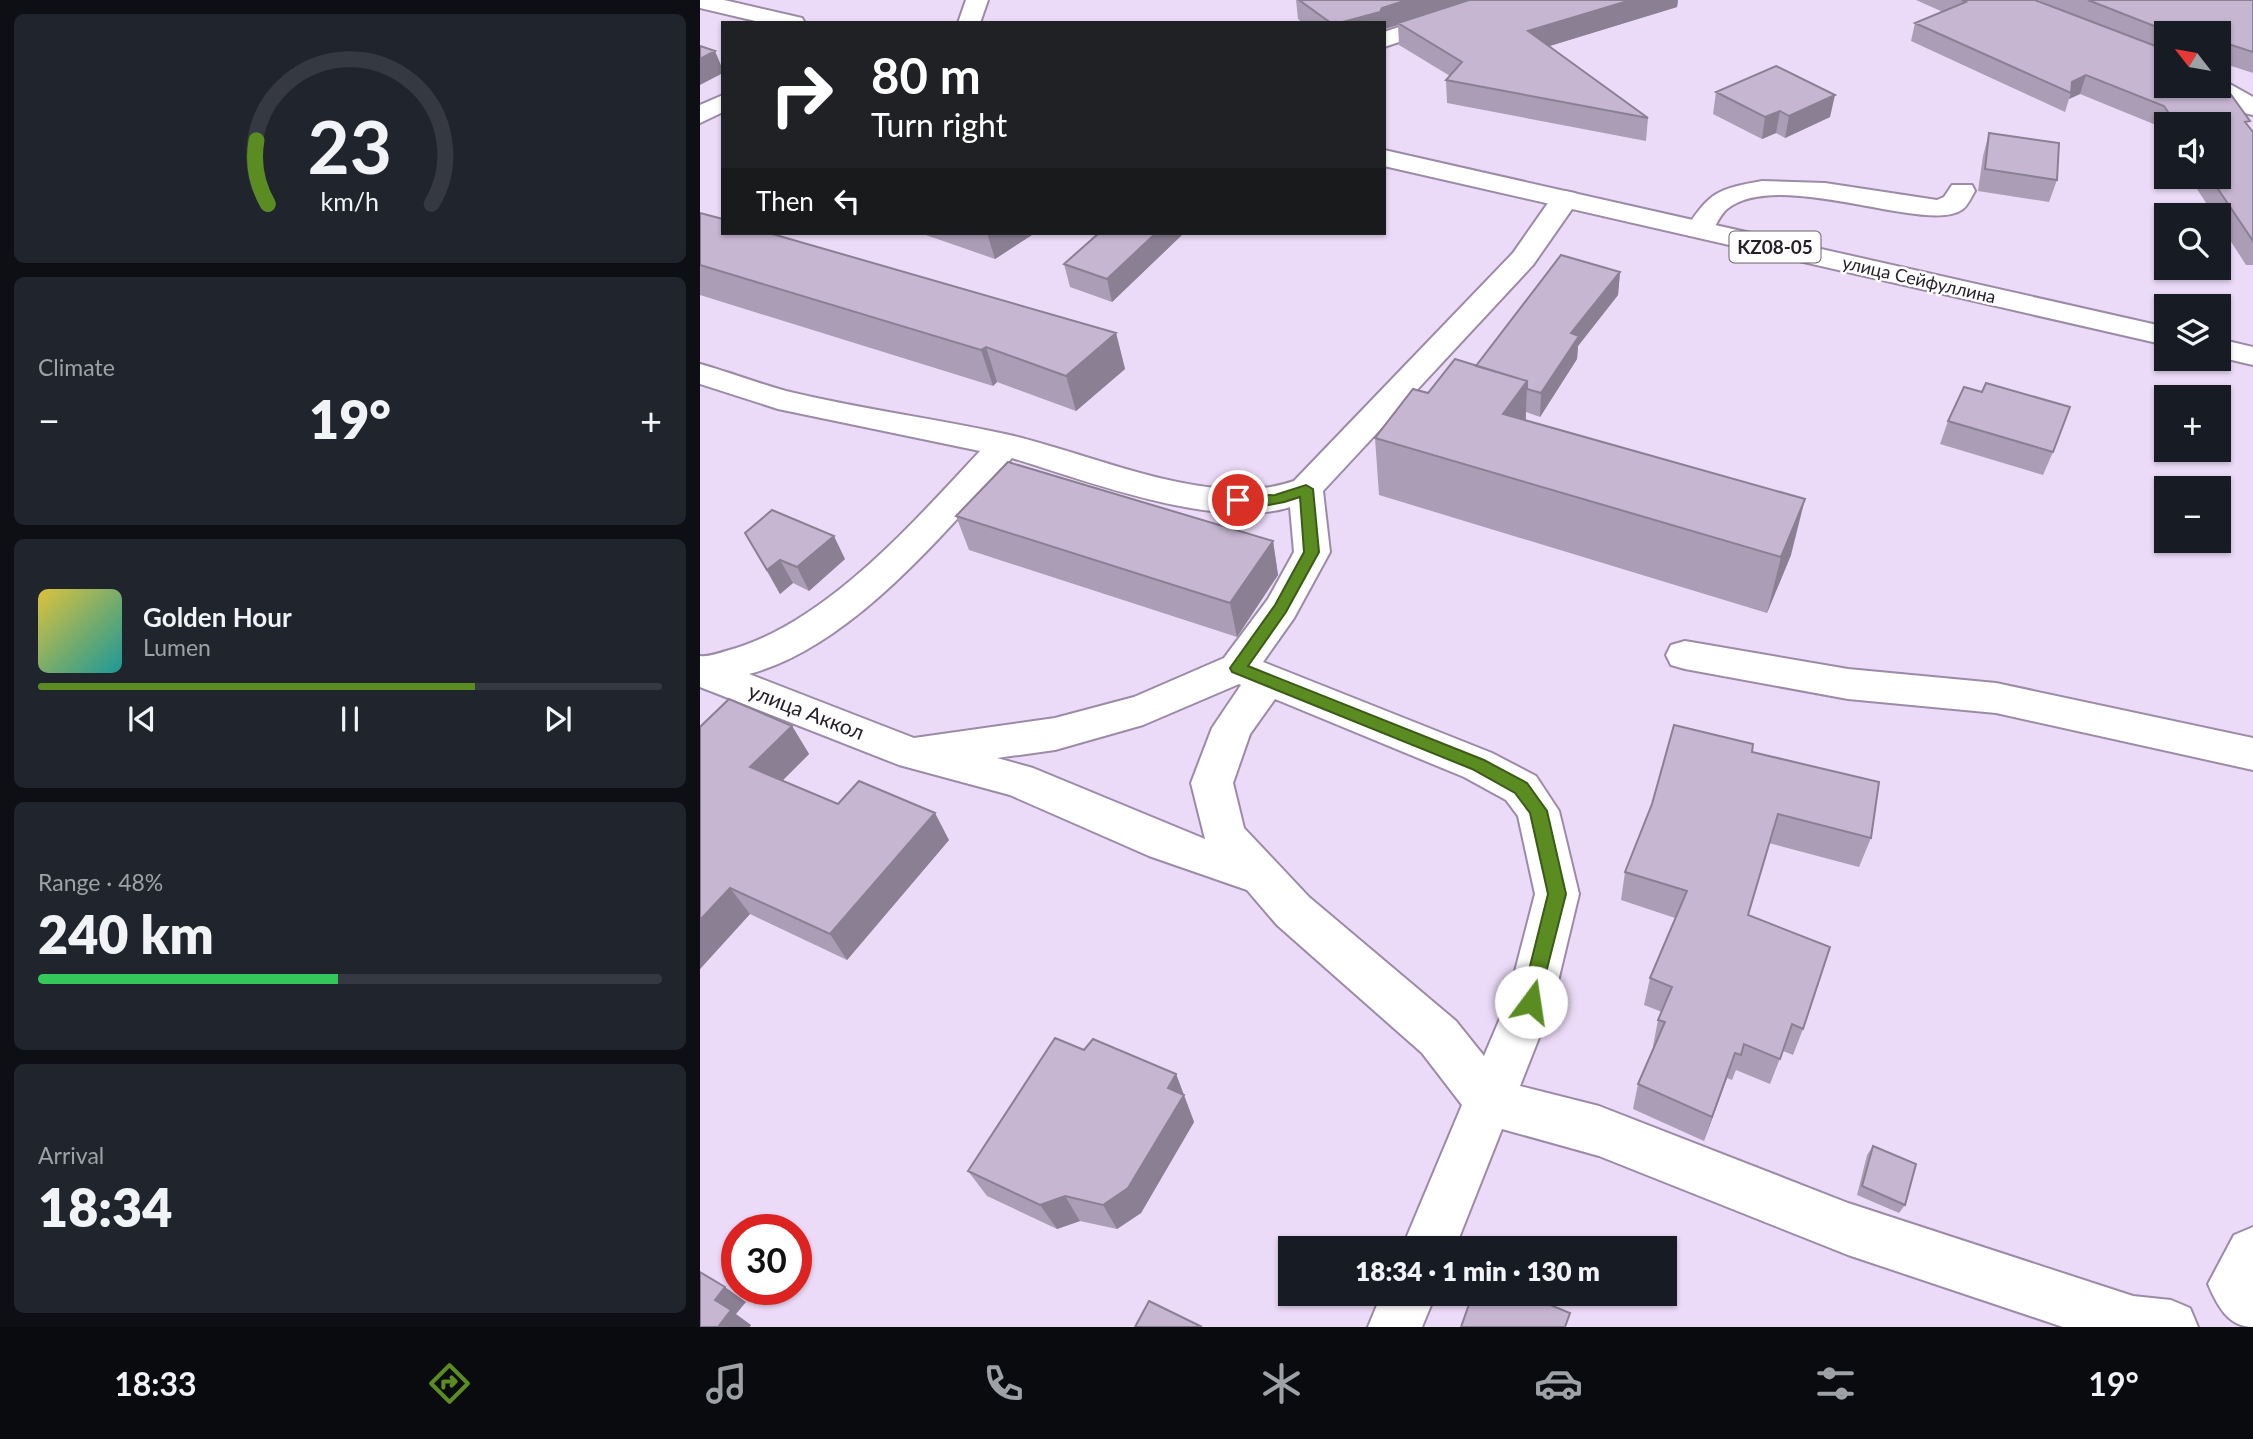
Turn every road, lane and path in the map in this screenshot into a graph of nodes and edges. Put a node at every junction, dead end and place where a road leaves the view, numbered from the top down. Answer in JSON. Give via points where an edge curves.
{"nodes":[{"id":1,"x":977,"y":0,"type":"edge"},
{"id":2,"x":1502,"y":0,"type":"edge"},
{"id":3,"x":700,"y":1,"type":"edge"},
{"id":4,"x":785,"y":21,"type":"edge"},
{"id":5,"x":970,"y":21,"type":"edge"},
{"id":6,"x":1386,"y":39,"type":"edge"},
{"id":7,"x":721,"y":103,"type":"edge"},
{"id":8,"x":700,"y":115,"type":"edge"},
{"id":9,"x":1386,"y":158,"type":"edge"},
{"id":10,"x":1962,"y":191,"type":"dead end"},
{"id":11,"x":1565,"y":199,"type":"junction"},
{"id":12,"x":1699,"y":229,"type":"junction"},
{"id":13,"x":2154,"y":334,"type":"edge"},
{"id":14,"x":2231,"y":351,"type":"edge"},
{"id":15,"x":2253,"y":356,"type":"edge"},
{"id":16,"x":700,"y":374,"type":"edge"},
{"id":17,"x":1406,"y":386,"type":"junction"},
{"id":18,"x":1438,"y":397,"type":"edge"},
{"id":19,"x":1004,"y":445,"type":"junction"},
{"id":20,"x":1306,"y":489,"type":"junction"},
{"id":21,"x":1685,"y":654,"type":"dead end"},
{"id":22,"x":702,"y":671,"type":"edge"},
{"id":23,"x":1253,"y":674,"type":"junction"},
{"id":24,"x":913,"y":754,"type":"junction"},
{"id":25,"x":2253,"y":754,"type":"edge"},
{"id":26,"x":1261,"y":876,"type":"junction"},
{"id":27,"x":1490,"y":1102,"type":"junction"},
{"id":28,"x":1433,"y":1236,"type":"edge"},
{"id":29,"x":2253,"y":1254,"type":"edge"},
{"id":30,"x":2253,"y":1304,"type":"edge"},
{"id":31,"x":1404,"y":1306,"type":"edge"},
{"id":32,"x":1395,"y":1327,"type":"edge"},
{"id":33,"x":2171,"y":1327,"type":"edge"}],
"edges":[{"from":1,"to":5,"type":"street"},
{"from":2,"to":6,"type":"street"},
{"from":3,"to":4,"type":"street"},
{"from":7,"to":8,"type":"street"},
{"from":9,"to":11,"type":"street","name":"улица Сейфуллина","number":"KZ08-05"},
{"from":10,"to":12,"type":"street","via":[[1954,203],[1940,209],[1823,190],[1736,194],[1718,203]]},
{"from":11,"to":12,"type":"street","name":"улица Сейфуллина","number":"KZ08-05"},
{"from":11,"to":17,"type":"street","via":[[1523,259]]},
{"from":12,"to":13,"type":"street","name":"улица Сейфуллина","number":"KZ08-05"},
{"from":14,"to":15,"type":"street"},
{"from":16,"to":19,"type":"street","via":[[790,402]]},
{"from":17,"to":18,"type":"street"},
{"from":17,"to":20,"type":"street"},
{"from":19,"to":20,"type":"street","via":[[1142,485],[1219,500],[1276,500]]},
{"from":19,"to":22,"type":"street","via":[[916,542],[840,608],[767,655]]},
{"from":20,"to":23,"type":"street","via":[[1312,552],[1281,608]]},
{"from":21,"to":25,"type":"street","via":[[1848,684],[1996,698]]},
{"from":22,"to":24,"type":"street","name":"улица Аккол"},
{"from":23,"to":24,"type":"street","via":[[1068,731]]},
{"from":23,"to":26,"type":"street","via":[[1212,783],[1225,836]]},
{"from":23,"to":27,"type":"street","via":[[1478,765],[1521,788],[1538,811],[1557,894],[1531,1002]]},
{"from":24,"to":26,"type":"street","name":"улица Аккол","via":[[1018,780],[1164,843]]},
{"from":26,"to":27,"type":"street","via":[[1293,911],[1439,1037]]},
{"from":27,"to":28,"type":"street"},
{"from":27,"to":33,"type":"street","via":[[1599,1131],[1887,1242],[2133,1323]]},
{"from":29,"to":30,"type":"street","via":[[2235,1284]]},
{"from":31,"to":32,"type":"street"}]}
